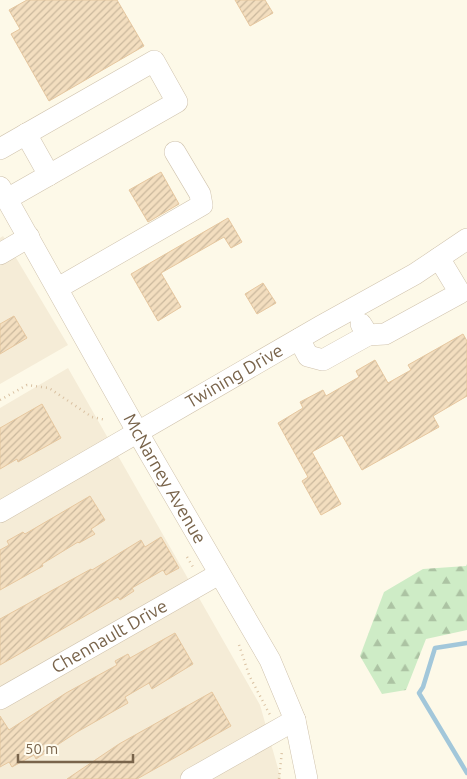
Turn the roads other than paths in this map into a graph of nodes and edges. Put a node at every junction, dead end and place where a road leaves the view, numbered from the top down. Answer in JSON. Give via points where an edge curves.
{"nodes":[{"id":1,"x":26,"y":134,"type":"junction"},
{"id":2,"x":0,"y":149,"type":"edge"},
{"id":3,"x":175,"y":152,"type":"dead end"},
{"id":4,"x":49,"y":175,"type":"junction"},
{"id":5,"x":4,"y":193,"type":"edge"},
{"id":6,"x":29,"y":237,"type":"junction"},
{"id":7,"x":467,"y":238,"type":"edge"},
{"id":8,"x":0,"y":254,"type":"edge"},
{"id":9,"x":439,"y":258,"type":"junction"},
{"id":10,"x":58,"y":288,"type":"junction"},
{"id":11,"x":352,"y":309,"type":"junction"},
{"id":12,"x":368,"y":336,"type":"junction"},
{"id":13,"x":299,"y":339,"type":"junction"},
{"id":14,"x":138,"y":433,"type":"junction"},
{"id":15,"x":0,"y":512,"type":"edge"},
{"id":16,"x":211,"y":579,"type":"junction"},
{"id":17,"x":0,"y":699,"type":"edge"},
{"id":18,"x":287,"y":725,"type":"junction"},
{"id":19,"x":191,"y":779,"type":"edge"},
{"id":20,"x":307,"y":779,"type":"edge"}],
"edges":[{"from":1,"to":2,"type":"street"},
{"from":1,"to":4,"type":"street"},
{"from":1,"to":4,"type":"street","via":[[154,61],[177,102]]},
{"from":3,"to":10,"type":"street","via":[[200,194],[202,205]]},
{"from":4,"to":5,"type":"street"},
{"from":5,"to":6,"type":"street","name":"McNarney Avenue"},
{"from":6,"to":8,"type":"street"},
{"from":6,"to":10,"type":"street","name":"McNarney Avenue"},
{"from":7,"to":9,"type":"street","name":"Twining Drive"},
{"from":9,"to":11,"type":"street","name":"Twining Drive"},
{"from":9,"to":12,"type":"street","via":[[460,293],[385,334]]},
{"from":10,"to":14,"type":"street","name":"McNarney Avenue"},
{"from":11,"to":12,"type":"street"},
{"from":11,"to":13,"type":"street","name":"Twining Drive"},
{"from":12,"to":13,"type":"street","via":[[323,360],[308,356]]},
{"from":13,"to":14,"type":"street","name":"Twining Drive"},
{"from":14,"to":15,"type":"street","name":"Twining Drive"},
{"from":14,"to":16,"type":"street","name":"McNarney Avenue"},
{"from":16,"to":17,"type":"street","name":"Chennault Drive"},
{"from":16,"to":18,"type":"street","name":"McNarney Avenue","via":[[270,660]]},
{"from":18,"to":19,"type":"street"},
{"from":18,"to":20,"type":"street","name":"McNarney Avenue"}]}
